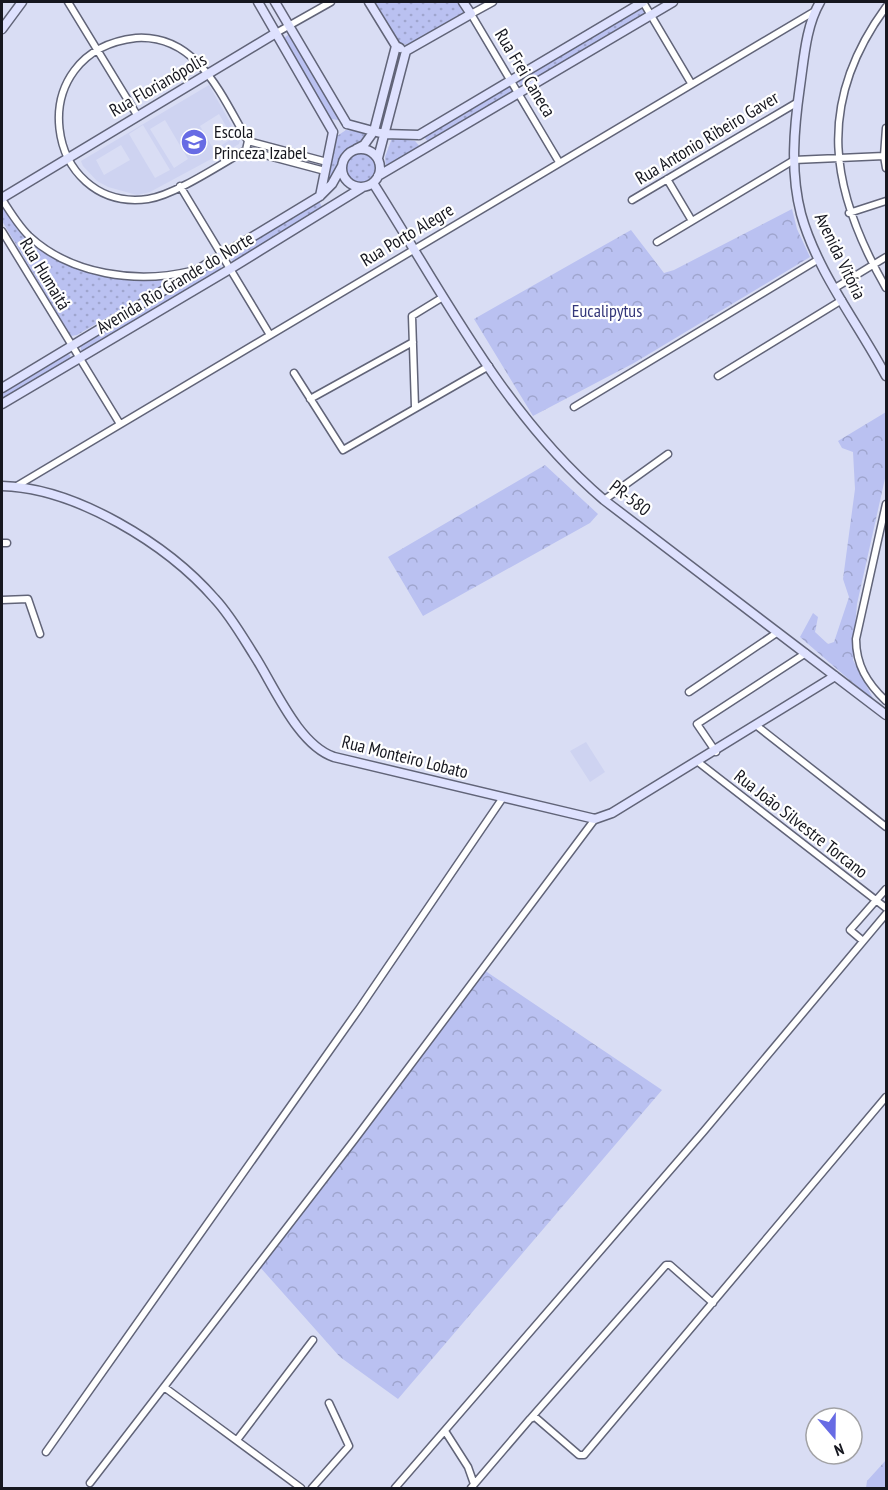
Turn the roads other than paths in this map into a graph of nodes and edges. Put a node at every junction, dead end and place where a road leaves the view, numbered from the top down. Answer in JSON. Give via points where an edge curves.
{"nodes":[{"id":1,"x":22,"y":2,"type":"edge"},
{"id":2,"x":68,"y":2,"type":"edge"},
{"id":3,"x":258,"y":2,"type":"edge"},
{"id":4,"x":275,"y":2,"type":"edge"},
{"id":5,"x":332,"y":2,"type":"edge"},
{"id":6,"x":369,"y":2,"type":"edge"},
{"id":7,"x":463,"y":2,"type":"edge"},
{"id":8,"x":493,"y":2,"type":"edge"},
{"id":9,"x":643,"y":2,"type":"edge"},
{"id":10,"x":673,"y":2,"type":"edge"},
{"id":11,"x":820,"y":2,"type":"edge"},
{"id":12,"x":886,"y":7,"type":"edge"},
{"id":13,"x":815,"y":11,"type":"junction"},
{"id":14,"x":471,"y":14,"type":"junction"},
{"id":15,"x":652,"y":14,"type":"junction"},
{"id":16,"x":5,"y":17,"type":"edge"},
{"id":17,"x":290,"y":25,"type":"junction"},
{"id":18,"x":2,"y":29,"type":"edge"},
{"id":19,"x":276,"y":33,"type":"junction"},
{"id":20,"x":396,"y":46,"type":"junction"},
{"id":21,"x":98,"y":48,"type":"junction"},
{"id":22,"x":406,"y":51,"type":"junction"},
{"id":23,"x":208,"y":74,"type":"junction"},
{"id":24,"x":510,"y":80,"type":"junction"},
{"id":25,"x":691,"y":83,"type":"junction"},
{"id":26,"x":519,"y":94,"type":"junction"},
{"id":27,"x":798,"y":102,"type":"junction"},
{"id":28,"x":137,"y":115,"type":"junction"},
{"id":29,"x":347,"y":124,"type":"junction"},
{"id":30,"x":886,"y":128,"type":"edge"},
{"id":31,"x":374,"y":131,"type":"junction"},
{"id":32,"x":333,"y":132,"type":"junction"},
{"id":33,"x":384,"y":134,"type":"junction"},
{"id":34,"x":419,"y":135,"type":"junction"},
{"id":35,"x":248,"y":141,"type":"junction"},
{"id":36,"x":427,"y":149,"type":"junction"},
{"id":37,"x":246,"y":150,"type":"junction"},
{"id":38,"x":354,"y":150,"type":"junction"},
{"id":39,"x":884,"y":156,"type":"junction"},
{"id":40,"x":837,"y":157,"type":"junction"},
{"id":41,"x":68,"y":158,"type":"junction"},
{"id":42,"x":378,"y":158,"type":"junction"},
{"id":43,"x":794,"y":160,"type":"junction"},
{"id":44,"x":559,"y":162,"type":"junction"},
{"id":45,"x":326,"y":166,"type":"junction"},
{"id":46,"x":342,"y":166,"type":"junction"},
{"id":47,"x":886,"y":168,"type":"edge"},
{"id":48,"x":667,"y":179,"type":"junction"},
{"id":49,"x":375,"y":180,"type":"junction"},
{"id":50,"x":180,"y":186,"type":"junction"},
{"id":51,"x":363,"y":187,"type":"junction"},
{"id":52,"x":320,"y":196,"type":"junction"},
{"id":53,"x":2,"y":199,"type":"edge"},
{"id":54,"x":632,"y":200,"type":"dead end"},
{"id":55,"x":886,"y":201,"type":"edge"},
{"id":56,"x":329,"y":209,"type":"junction"},
{"id":57,"x":849,"y":213,"type":"junction"},
{"id":58,"x":692,"y":221,"type":"junction"},
{"id":59,"x":2,"y":231,"type":"edge"},
{"id":60,"x":657,"y":243,"type":"dead end"},
{"id":61,"x":414,"y":249,"type":"junction"},
{"id":62,"x":223,"y":257,"type":"junction"},
{"id":63,"x":886,"y":257,"type":"edge"},
{"id":64,"x":819,"y":259,"type":"junction"},
{"id":65,"x":873,"y":264,"type":"junction"},
{"id":66,"x":204,"y":268,"type":"junction"},
{"id":67,"x":230,"y":269,"type":"junction"},
{"id":68,"x":835,"y":288,"type":"junction"},
{"id":69,"x":886,"y":288,"type":"edge"},
{"id":70,"x":443,"y":297,"type":"junction"},
{"id":71,"x":842,"y":300,"type":"junction"},
{"id":72,"x":270,"y":335,"type":"junction"},
{"id":73,"x":413,"y":342,"type":"junction"},
{"id":74,"x":72,"y":346,"type":"junction"},
{"id":75,"x":80,"y":360,"type":"junction"},
{"id":76,"x":489,"y":366,"type":"junction"},
{"id":77,"x":294,"y":373,"type":"dead end"},
{"id":78,"x":718,"y":376,"type":"dead end"},
{"id":79,"x":886,"y":376,"type":"edge"},
{"id":80,"x":2,"y":388,"type":"edge"},
{"id":81,"x":310,"y":399,"type":"junction"},
{"id":82,"x":2,"y":404,"type":"edge"},
{"id":83,"x":574,"y":406,"type":"dead end"},
{"id":84,"x":415,"y":407,"type":"junction"},
{"id":85,"x":120,"y":424,"type":"junction"},
{"id":86,"x":668,"y":454,"type":"dead end"},
{"id":87,"x":2,"y":486,"type":"edge"},
{"id":88,"x":15,"y":487,"type":"junction"},
{"id":89,"x":604,"y":500,"type":"junction"},
{"id":90,"x":886,"y":504,"type":"edge"},
{"id":91,"x":2,"y":600,"type":"edge"},
{"id":92,"x":778,"y":632,"type":"junction"},
{"id":93,"x":40,"y":634,"type":"dead end"},
{"id":94,"x":806,"y":653,"type":"junction"},
{"id":95,"x":835,"y":676,"type":"junction"},
{"id":96,"x":688,"y":692,"type":"dead end"},
{"id":97,"x":886,"y":701,"type":"edge"},
{"id":98,"x":886,"y":715,"type":"edge"},
{"id":99,"x":757,"y":726,"type":"junction"},
{"id":100,"x":716,"y":752,"type":"junction"},
{"id":101,"x":698,"y":762,"type":"junction"},
{"id":102,"x":502,"y":799,"type":"junction"},
{"id":103,"x":595,"y":819,"type":"junction"},
{"id":104,"x":886,"y":827,"type":"edge"},
{"id":105,"x":886,"y":889,"type":"edge"},
{"id":106,"x":876,"y":900,"type":"junction"},
{"id":107,"x":886,"y":908,"type":"edge"},
{"id":108,"x":886,"y":914,"type":"edge"},
{"id":109,"x":863,"y":941,"type":"junction"},
{"id":110,"x":886,"y":1097,"type":"edge"},
{"id":111,"x":713,"y":1303,"type":"junction"},
{"id":112,"x":313,"y":1340,"type":"dead end"},
{"id":113,"x":164,"y":1387,"type":"junction"},
{"id":114,"x":329,"y":1403,"type":"dead end"},
{"id":115,"x":530,"y":1419,"type":"junction"},
{"id":116,"x":445,"y":1431,"type":"junction"},
{"id":117,"x":237,"y":1440,"type":"junction"},
{"id":118,"x":46,"y":1452,"type":"dead end"},
{"id":119,"x":90,"y":1483,"type":"dead end"},
{"id":120,"x":473,"y":1486,"type":"edge"},
{"id":121,"x":301,"y":1488,"type":"edge"},
{"id":122,"x":312,"y":1488,"type":"edge"},
{"id":123,"x":395,"y":1488,"type":"edge"}],
"edges":[{"from":1,"to":16,"type":"street"},
{"from":2,"to":21,"type":"street"},
{"from":3,"to":19,"type":"street"},
{"from":4,"to":17,"type":"street"},
{"from":5,"to":17,"type":"street","name":"Rua Florianópolis"},
{"from":6,"to":20,"type":"street"},
{"from":7,"to":14,"type":"street","name":"Rua Frei Caneca"},
{"from":8,"to":14,"type":"street"},
{"from":9,"to":15,"type":"street"},
{"from":9,"to":24,"type":"street"},
{"from":10,"to":15,"type":"street"},
{"from":11,"to":13,"type":"street","name":"Avenida Vitória"},
{"from":12,"to":40,"type":"street","via":[[854,65],[844,102]]},
{"from":13,"to":25,"type":"street","name":"Rua Porto Alegre"},
{"from":13,"to":27,"type":"street","name":"Avenida Vitória"},
{"from":14,"to":22,"type":"street"},
{"from":14,"to":24,"type":"street","name":"Rua Frei Caneca"},
{"from":15,"to":25,"type":"street"},
{"from":15,"to":26,"type":"street"},
{"from":16,"to":18,"type":"street"},
{"from":17,"to":19,"type":"street","name":"Rua Florianópolis"},
{"from":17,"to":29,"type":"street"},
{"from":19,"to":23,"type":"street","name":"Rua Florianópolis"},
{"from":19,"to":32,"type":"street"},
{"from":20,"to":22,"type":"street"},
{"from":20,"to":31,"type":"street"},
{"from":21,"to":23,"type":"street","via":[[123,40],[157,38],[186,52]]},
{"from":21,"to":28,"type":"street"},
{"from":21,"to":41,"type":"street","via":[[79,64],[60,99],[59,126]]},
{"from":22,"to":33,"type":"street"},
{"from":23,"to":28,"type":"street","name":"Rua Florianópolis"},
{"from":23,"to":35,"type":"street"},
{"from":24,"to":26,"type":"street","name":"Rua Frei Caneca"},
{"from":24,"to":34,"type":"street"},
{"from":25,"to":44,"type":"street","name":"Rua Porto Alegre"},
{"from":26,"to":36,"type":"street"},
{"from":26,"to":44,"type":"street","name":"Rua Frei Caneca"},
{"from":27,"to":43,"type":"street","name":"Avenida Vitória"},
{"from":27,"to":48,"type":"street","name":"Rua Antonio Ribeiro Gaver"},
{"from":28,"to":41,"type":"street","name":"Rua Florianópolis"},
{"from":29,"to":31,"type":"street"},
{"from":29,"to":32,"type":"street"},
{"from":30,"to":39,"type":"street"},
{"from":31,"to":33,"type":"street"},
{"from":31,"to":38,"type":"street","via":[[364,145]]},
{"from":32,"to":45,"type":"street"},
{"from":33,"to":34,"type":"street"},
{"from":33,"to":42,"type":"street"},
{"from":34,"to":36,"type":"street"},
{"from":35,"to":37,"type":"street"},
{"from":35,"to":45,"type":"street"},
{"from":36,"to":49,"type":"street"},
{"from":37,"to":45,"type":"street"},
{"from":37,"to":50,"type":"street"},
{"from":38,"to":42,"type":"street","via":[[370,151]]},
{"from":38,"to":46,"type":"street"},
{"from":39,"to":40,"type":"street"},
{"from":39,"to":47,"type":"street"},
{"from":40,"to":43,"type":"street"},
{"from":40,"to":57,"type":"street"},
{"from":41,"to":50,"type":"street","via":[[92,186],[127,199],[149,199]]},
{"from":41,"to":53,"type":"street","name":"Rua Florianópolis"},
{"from":42,"to":49,"type":"street"},
{"from":43,"to":58,"type":"street"},
{"from":43,"to":64,"type":"street","name":"Avenida Vitória","via":[[801,213]]},
{"from":44,"to":61,"type":"street","name":"Rua Porto Alegre"},
{"from":45,"to":52,"type":"street"},
{"from":46,"to":51,"type":"street","via":[[347,181]]},
{"from":46,"to":52,"type":"street","name":"Avenida Rio Grande do Norte"},
{"from":48,"to":54,"type":"street","name":"Rua Antonio Ribeiro Gaver"},
{"from":48,"to":58,"type":"street"},
{"from":49,"to":51,"type":"street"},
{"from":49,"to":61,"type":"street","name":"PR-580"},
{"from":50,"to":62,"type":"street"},
{"from":51,"to":56,"type":"street","name":"Avenida Rio Grande do Norte"},
{"from":52,"to":56,"type":"street"},
{"from":52,"to":62,"type":"street","name":"Avenida Rio Grande do Norte"},
{"from":53,"to":66,"type":"street","via":[[29,235],[75,265],[132,276]]},
{"from":55,"to":57,"type":"street"},
{"from":56,"to":67,"type":"street","name":"Avenida Rio Grande do Norte"},
{"from":57,"to":65,"type":"street"},
{"from":58,"to":60,"type":"street"},
{"from":59,"to":74,"type":"street","name":"Rua Humaitá"},
{"from":61,"to":70,"type":"street","name":"PR-580","number":"PR-580"},
{"from":61,"to":72,"type":"street","name":"Rua Porto Alegre"},
{"from":62,"to":66,"type":"street","name":"Avenida Rio Grande do Norte"},
{"from":62,"to":67,"type":"street"},
{"from":63,"to":65,"type":"street"},
{"from":64,"to":68,"type":"street","name":"Avenida Vitória"},
{"from":64,"to":83,"type":"street"},
{"from":65,"to":68,"type":"street"},
{"from":65,"to":69,"type":"street"},
{"from":66,"to":74,"type":"street","name":"Avenida Rio Grande do Norte"},
{"from":67,"to":72,"type":"street"},
{"from":67,"to":75,"type":"street","name":"Avenida Rio Grande do Norte"},
{"from":68,"to":71,"type":"street","name":"Avenida Vitória"},
{"from":70,"to":73,"type":"street","via":[[412,316]]},
{"from":70,"to":76,"type":"street","name":"PR-580","number":"PR-580"},
{"from":71,"to":78,"type":"street"},
{"from":71,"to":79,"type":"street","name":"Avenida Vitória"},
{"from":72,"to":85,"type":"street","name":"Rua Porto Alegre"},
{"from":73,"to":81,"type":"street"},
{"from":73,"to":84,"type":"street"},
{"from":74,"to":75,"type":"street","name":"Rua Humaitá"},
{"from":74,"to":80,"type":"street","name":"Avenida Rio Grande do Norte"},
{"from":75,"to":82,"type":"street","name":"Avenida Rio Grande do Norte"},
{"from":75,"to":85,"type":"street","name":"Rua Humaitá"},
{"from":76,"to":84,"type":"street"},
{"from":76,"to":89,"type":"street","name":"PR-580","number":"PR-580","via":[[548,447]]},
{"from":77,"to":81,"type":"street"},
{"from":81,"to":84,"type":"street","via":[[343,450]]},
{"from":85,"to":88,"type":"street","name":"Rua Porto Alegre"},
{"from":86,"to":89,"type":"street"},
{"from":87,"to":88,"type":"street","name":"Rua Monteiro Lobato"},
{"from":88,"to":102,"type":"street","name":"Rua Monteiro Lobato","via":[[98,513],[147,540],[185,570],[215,599],[304,735],[319,750]]},
{"from":89,"to":92,"type":"street","name":"PR-580","number":"PR-580"},
{"from":90,"to":97,"type":"street","via":[[856,639],[857,657],[864,674]]},
{"from":91,"to":93,"type":"street","via":[[28,599]]},
{"from":92,"to":94,"type":"street","name":"PR-580","number":"PR-580"},
{"from":92,"to":96,"type":"street"},
{"from":94,"to":95,"type":"street","name":"PR-580","number":"PR-580"},
{"from":94,"to":100,"type":"street","via":[[697,724]]},
{"from":95,"to":98,"type":"street","name":"PR-580","number":"PR-580"},
{"from":95,"to":99,"type":"street"},
{"from":99,"to":100,"type":"street"},
{"from":99,"to":104,"type":"street"},
{"from":100,"to":101,"type":"street"},
{"from":101,"to":103,"type":"street"},
{"from":101,"to":106,"type":"street","name":"Rua João Silvestre Torcano"},
{"from":102,"to":103,"type":"street","name":"Rua Monteiro Lobato"},
{"from":102,"to":118,"type":"street"},
{"from":103,"to":113,"type":"street"},
{"from":105,"to":106,"type":"street"},
{"from":106,"to":107,"type":"street","name":"Rua João Silvestre Torcano"},
{"from":106,"to":109,"type":"street","via":[[850,930]]},
{"from":108,"to":109,"type":"street"},
{"from":109,"to":116,"type":"street"},
{"from":110,"to":111,"type":"street"},
{"from":111,"to":115,"type":"street","via":[[666,1265]]},
{"from":111,"to":115,"type":"street","via":[[584,1455],[579,1455],[535,1417]]},
{"from":112,"to":117,"type":"street"},
{"from":113,"to":117,"type":"street"},
{"from":113,"to":119,"type":"street"},
{"from":114,"to":122,"type":"street","via":[[349,1446]]},
{"from":115,"to":120,"type":"street"},
{"from":116,"to":120,"type":"street","via":[[468,1467]]},
{"from":116,"to":123,"type":"street"},
{"from":117,"to":121,"type":"street"}]}
